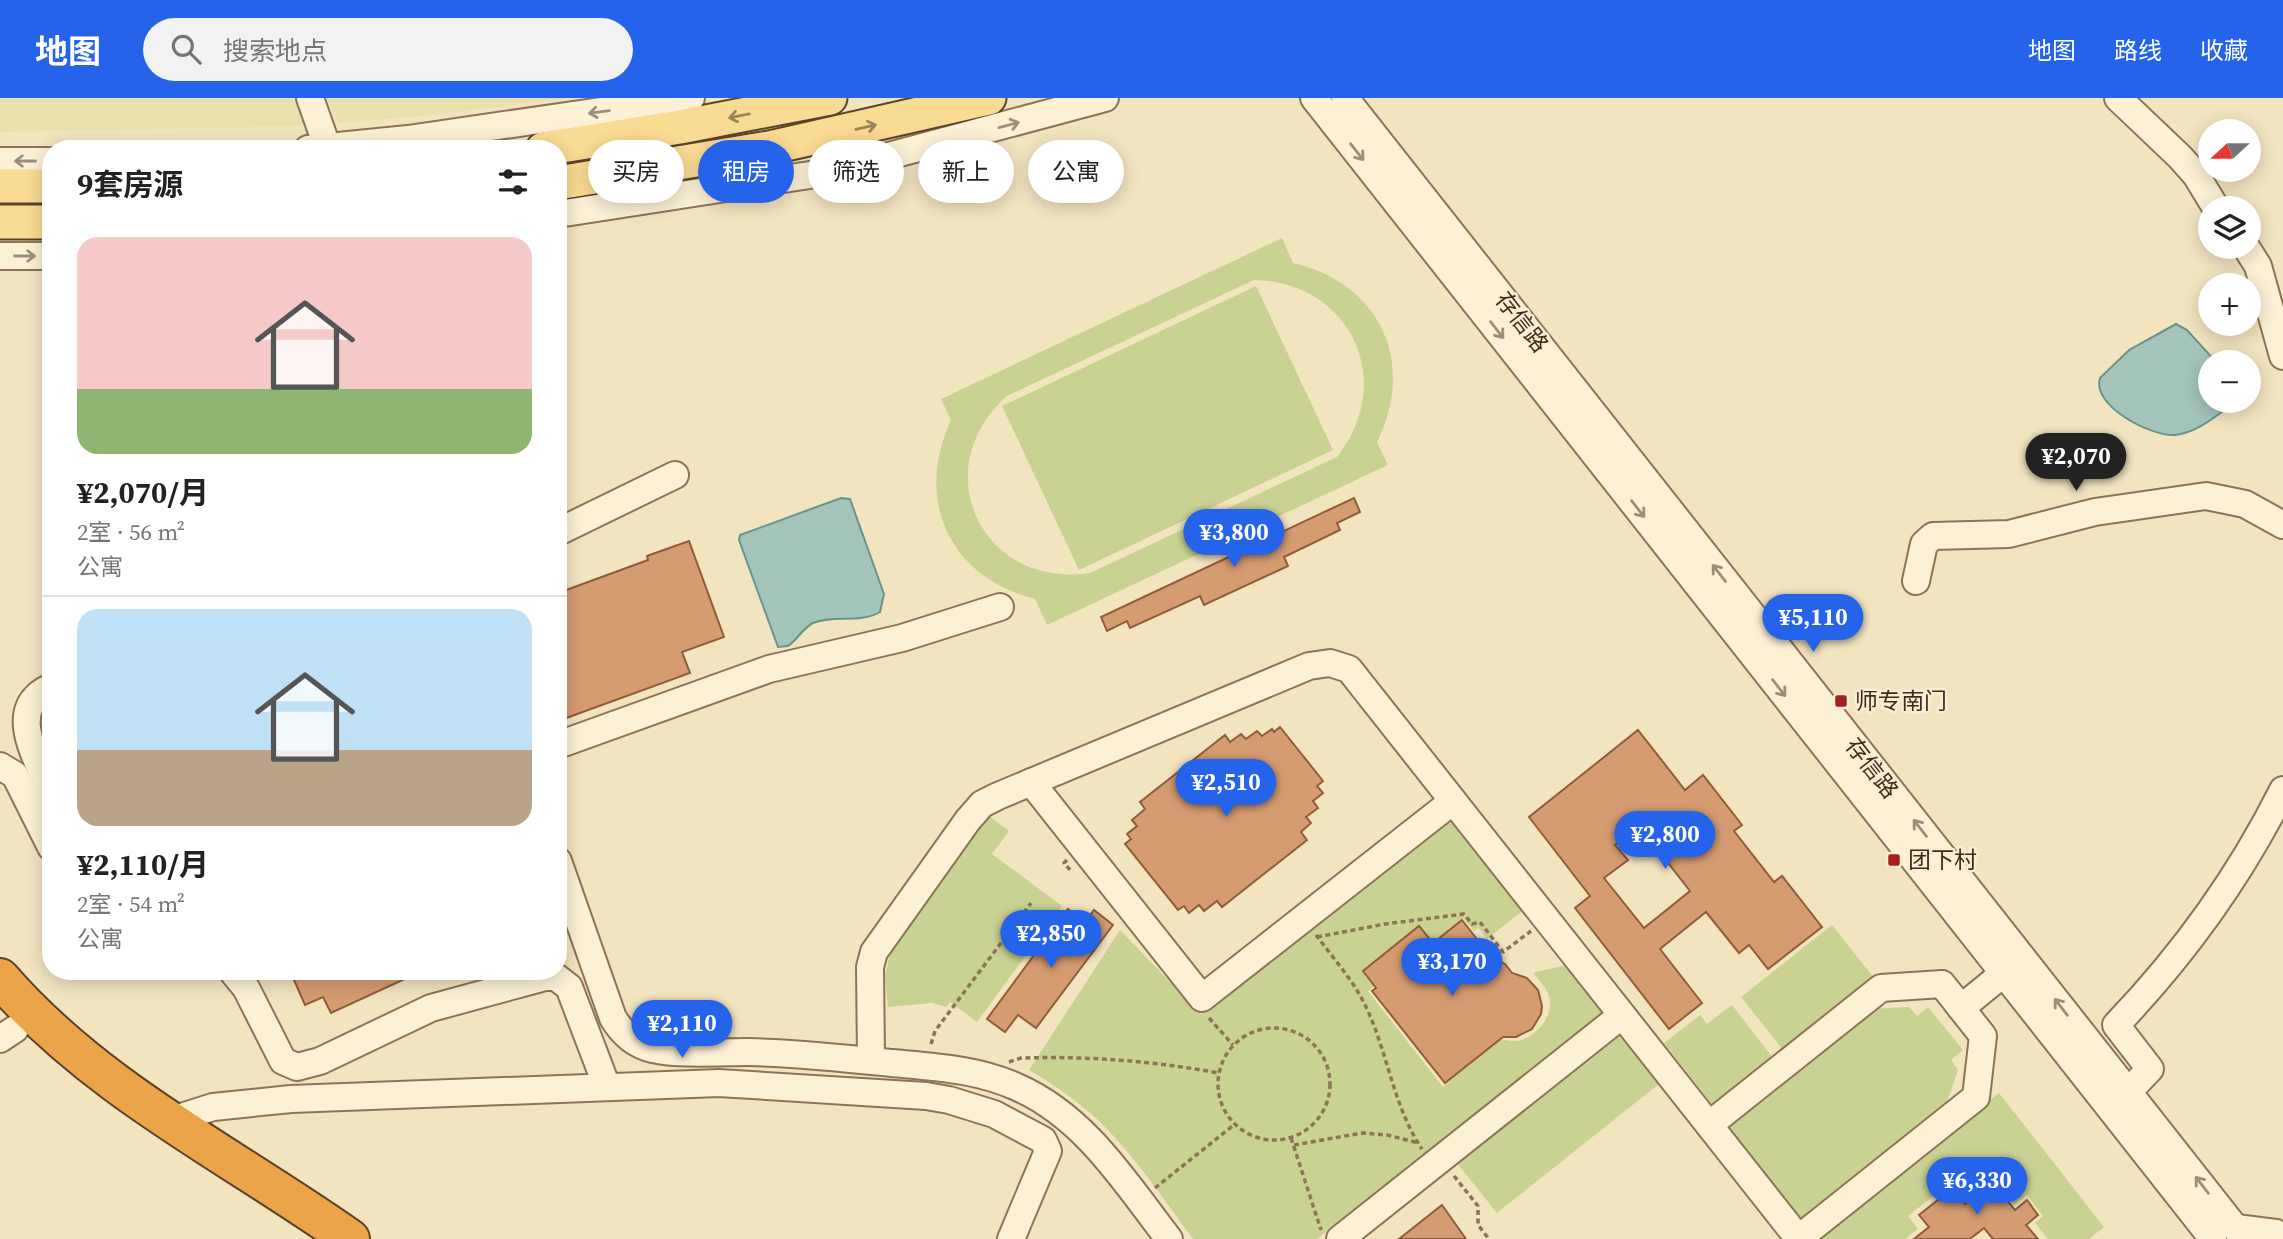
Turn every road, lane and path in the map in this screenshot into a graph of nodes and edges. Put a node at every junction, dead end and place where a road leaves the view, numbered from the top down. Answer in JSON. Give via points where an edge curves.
{"nodes":[{"id":1,"x":310,"y":98,"type":"edge"},
{"id":2,"x":691,"y":98,"type":"edge"},
{"id":3,"x":830,"y":98,"type":"edge"},
{"id":4,"x":989,"y":98,"type":"edge"},
{"id":5,"x":1105,"y":98,"type":"edge"},
{"id":6,"x":1314,"y":98,"type":"edge"},
{"id":7,"x":1345,"y":98,"type":"edge"},
{"id":8,"x":2118,"y":98,"type":"edge"},
{"id":9,"x":319,"y":140,"type":"edge"},
{"id":10,"x":398,"y":140,"type":"edge"},
{"id":11,"x":567,"y":145,"type":"edge"},
{"id":12,"x":0,"y":161,"type":"edge"},
{"id":13,"x":42,"y":161,"type":"edge"},
{"id":14,"x":567,"y":182,"type":"edge"},
{"id":15,"x":0,"y":186,"type":"edge"},
{"id":16,"x":42,"y":186,"type":"edge"},
{"id":17,"x":2209,"y":196,"type":"edge"},
{"id":18,"x":567,"y":213,"type":"edge"},
{"id":19,"x":0,"y":222,"type":"edge"},
{"id":20,"x":42,"y":222,"type":"edge"},
{"id":21,"x":0,"y":256,"type":"edge"},
{"id":22,"x":42,"y":256,"type":"edge"},
{"id":23,"x":2253,"y":259,"type":"edge"},
{"id":24,"x":2283,"y":356,"type":"edge"},
{"id":25,"x":675,"y":475,"type":"dead end"},
{"id":26,"x":2283,"y":525,"type":"edge"},
{"id":27,"x":567,"y":528,"type":"edge"},
{"id":28,"x":1916,"y":581,"type":"dead end"},
{"id":29,"x":1000,"y":607,"type":"dead end"},
{"id":30,"x":42,"y":691,"type":"edge"},
{"id":31,"x":567,"y":742,"type":"edge"},
{"id":32,"x":0,"y":766,"type":"edge"},
{"id":33,"x":42,"y":770,"type":"edge"},
{"id":34,"x":1031,"y":782,"type":"junction"},
{"id":35,"x":2283,"y":790,"type":"edge"},
{"id":36,"x":1453,"y":801,"type":"junction"},
{"id":37,"x":42,"y":829,"type":"edge"},
{"id":38,"x":567,"y":887,"type":"edge"},
{"id":39,"x":1031,"y":903,"type":"dead end"},
{"id":40,"x":1546,"y":919,"type":"junction"},
{"id":41,"x":1310,"y":928,"type":"junction"},
{"id":42,"x":2004,"y":973,"type":"junction"},
{"id":43,"x":0,"y":978,"type":"edge"},
{"id":44,"x":239,"y":980,"type":"edge"},
{"id":45,"x":531,"y":980,"type":"edge"},
{"id":46,"x":559,"y":980,"type":"edge"},
{"id":47,"x":1961,"y":1008,"type":"junction"},
{"id":48,"x":1622,"y":1015,"type":"junction"},
{"id":49,"x":5,"y":1027,"type":"edge"},
{"id":50,"x":871,"y":1060,"type":"junction"},
{"id":51,"x":923,"y":1066,"type":"junction"},
{"id":52,"x":976,"y":1073,"type":"junction"},
{"id":53,"x":1219,"y":1073,"type":"junction"},
{"id":54,"x":607,"y":1087,"type":"junction"},
{"id":55,"x":2128,"y":1092,"type":"junction"},
{"id":56,"x":169,"y":1121,"type":"junction"},
{"id":57,"x":1235,"y":1124,"type":"junction"},
{"id":58,"x":1709,"y":1125,"type":"junction"},
{"id":59,"x":1291,"y":1137,"type":"junction"},
{"id":60,"x":1294,"y":1145,"type":"junction"},
{"id":61,"x":1431,"y":1156,"type":"junction"},
{"id":62,"x":1139,"y":1200,"type":"junction"},
{"id":63,"x":2231,"y":1235,"type":"edge"},
{"id":64,"x":2283,"y":1237,"type":"edge"},
{"id":65,"x":308,"y":1239,"type":"edge"},
{"id":66,"x":350,"y":1239,"type":"edge"},
{"id":67,"x":1012,"y":1239,"type":"edge"},
{"id":68,"x":1169,"y":1239,"type":"edge"},
{"id":69,"x":1324,"y":1239,"type":"edge"},
{"id":70,"x":1340,"y":1239,"type":"edge"},
{"id":71,"x":1489,"y":1239,"type":"edge"},
{"id":72,"x":1798,"y":1239,"type":"edge"}],
"edges":[{"from":1,"to":9,"type":"street"},
{"from":2,"to":10,"type":"street","one_way":true},
{"from":3,"to":11,"type":"main road","one_way":true},
{"from":14,"to":4,"type":"main road","one_way":true,"via":[[769,148]]},
{"from":18,"to":5,"type":"street","one_way":true,"via":[[829,172]]},
{"from":6,"to":42,"type":"street","name":"存信路","one_way":true},
{"from":55,"to":7,"type":"street","name":"存信路","one_way":true},
{"from":8,"to":17,"type":"street","via":[[2180,157]]},
{"from":13,"to":12,"type":"street","one_way":true},
{"from":15,"to":16,"type":"main road"},
{"from":19,"to":20,"type":"main road"},
{"from":21,"to":22,"type":"street","one_way":true},
{"from":23,"to":24,"type":"street"},
{"from":25,"to":27,"type":"street"},
{"from":26,"to":28,"type":"street","via":[[2245,504],[2206,496],[2095,512],[2010,534],[1933,536],[1924,544]]},
{"from":29,"to":31,"type":"street","via":[[902,638],[769,669]]},
{"from":30,"to":33,"type":"street","via":[[34,698],[26,720],[27,736]]},
{"from":32,"to":37,"type":"street","via":[[15,775]]},
{"from":34,"to":36,"type":"street","via":[[1309,666],[1330,663],[1349,669]]},
{"from":34,"to":41,"type":"street","via":[[1202,999]]},
{"from":34,"to":50,"type":"street","via":[[974,812],[874,952],[870,967]]},
{"from":35,"to":55,"type":"street","via":[[2218,902],[2169,967],[2116,1025],[2150,1069]]},
{"from":36,"to":40,"type":"street"},
{"from":36,"to":41,"type":"street"},
{"from":38,"to":50,"type":"street","via":[[613,1018],[635,1042],[662,1051],[796,1053]]},
{"from":39,"to":51,"type":"path","via":[[935,1031]]},
{"from":40,"to":41,"type":"path","via":[[1503,952],[1480,922],[1472,924],[1464,914]]},
{"from":40,"to":48,"type":"street"},
{"from":41,"to":61,"type":"path","via":[[1366,1005],[1399,1103]]},
{"from":42,"to":47,"type":"street"},
{"from":42,"to":63,"type":"street","name":"存信路"},
{"from":43,"to":56,"type":"highway","via":[[86,1062]]},
{"from":44,"to":45,"type":"street","via":[[283,1061],[297,1067],[320,1061],[431,1008]]},
{"from":46,"to":54,"type":"street","via":[[569,987]]},
{"from":47,"to":58,"type":"street","via":[[1942,984],[1881,988]]},
{"from":47,"to":72,"type":"street","via":[[1983,1037],[1976,1097]]},
{"from":48,"to":58,"type":"street"},
{"from":48,"to":61,"type":"street"},
{"from":49,"to":65,"type":"highway","via":[[127,1123]]},
{"from":50,"to":51,"type":"street"},
{"from":51,"to":52,"type":"street"},
{"from":52,"to":53,"type":"path","via":[[1021,1058],[1059,1057],[1138,1061]]},
{"from":52,"to":62,"type":"street","via":[[1018,1087],[1074,1123]]},
{"from":53,"to":57,"type":"path","via":[[1221,1103]]},
{"from":53,"to":59,"type":"path","via":[[1233,1045],[1253,1032],[1278,1028],[1311,1043],[1320,1052],[1329,1076],[1327,1100],[1315,1122]]},
{"from":54,"to":56,"type":"street","via":[[291,1099],[213,1107]]},
{"from":54,"to":67,"type":"street","via":[[719,1083],[926,1096],[993,1114],[1043,1140],[1048,1151]]},
{"from":63,"to":55,"type":"street","name":"存信路","one_way":true},
{"from":56,"to":66,"type":"highway"},
{"from":57,"to":59,"type":"path","via":[[1256,1138]]},
{"from":57,"to":62,"type":"path"},
{"from":58,"to":72,"type":"street"},
{"from":59,"to":60,"type":"path"},
{"from":60,"to":61,"type":"path","via":[[1362,1133],[1387,1135]]},
{"from":60,"to":69,"type":"path"},
{"from":61,"to":70,"type":"street"},
{"from":61,"to":71,"type":"path","via":[[1478,1206],[1478,1225]]},
{"from":62,"to":68,"type":"street"},
{"from":63,"to":64,"type":"street","via":[[2276,1233]]}]}
